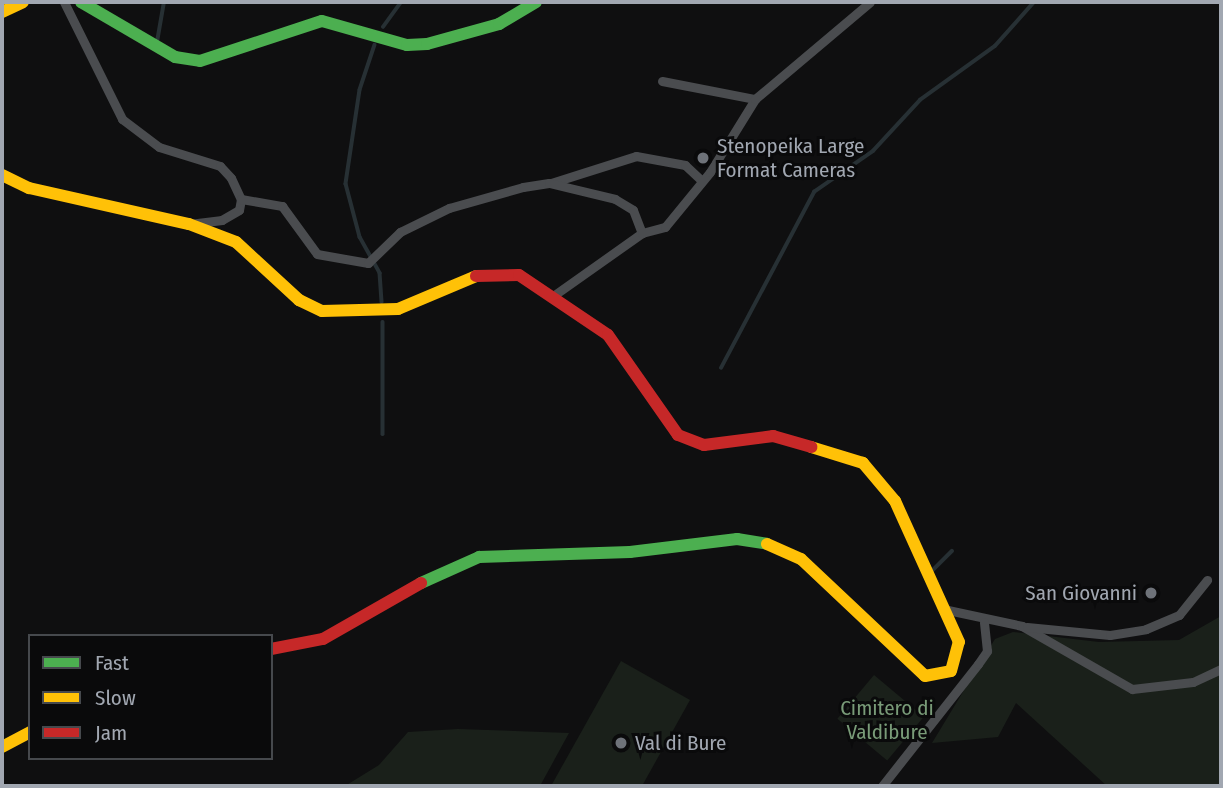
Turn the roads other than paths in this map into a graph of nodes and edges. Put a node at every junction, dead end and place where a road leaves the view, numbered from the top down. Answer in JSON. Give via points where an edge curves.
{"nodes":[{"id":1,"x":23,"y":2,"type":"edge"},
{"id":2,"x":64,"y":2,"type":"edge"},
{"id":3,"x":81,"y":2,"type":"edge"},
{"id":4,"x":536,"y":2,"type":"edge"},
{"id":5,"x":870,"y":2,"type":"edge"},
{"id":6,"x":2,"y":12,"type":"edge"},
{"id":7,"x":662,"y":81,"type":"dead end"},
{"id":8,"x":755,"y":99,"type":"junction"},
{"id":9,"x":2,"y":175,"type":"edge"},
{"id":10,"x":702,"y":181,"type":"junction"},
{"id":11,"x":549,"y":183,"type":"junction"},
{"id":12,"x":242,"y":199,"type":"junction"},
{"id":13,"x":189,"y":224,"type":"junction"},
{"id":14,"x":642,"y":233,"type":"junction"},
{"id":15,"x":556,"y":294,"type":"junction"},
{"id":16,"x":1207,"y":580,"type":"dead end"},
{"id":17,"x":943,"y":609,"type":"junction"},
{"id":18,"x":984,"y":622,"type":"junction"},
{"id":19,"x":1022,"y":626,"type":"junction"},
{"id":20,"x":273,"y":649,"type":"edge"},
{"id":21,"x":1221,"y":669,"type":"edge"},
{"id":22,"x":28,"y":733,"type":"edge"},
{"id":23,"x":2,"y":747,"type":"edge"},
{"id":24,"x":882,"y":786,"type":"edge"}],
"edges":[{"from":1,"to":6,"type":"main road"},
{"from":2,"to":12,"type":"street","via":[[117,113],[159,147],[220,166]]},
{"from":3,"to":4,"type":"main road","via":[[174,57],[200,61],[322,21],[407,45],[427,44],[499,24]]},
{"from":5,"to":8,"type":"street"},
{"from":7,"to":8,"type":"street"},
{"from":8,"to":10,"type":"street"},
{"from":9,"to":13,"type":"main road","via":[[29,188]]},
{"from":10,"to":11,"type":"street","via":[[685,165],[636,156]]},
{"from":10,"to":14,"type":"street","via":[[663,230]]},
{"from":11,"to":12,"type":"street","via":[[449,208],[400,232],[371,262],[317,254],[282,206]]},
{"from":11,"to":14,"type":"street","via":[[624,204]]},
{"from":12,"to":13,"type":"street","via":[[234,215]]},
{"from":13,"to":15,"type":"main road","via":[[236,242],[299,300],[321,311],[398,310],[464,278],[502,271]]},
{"from":14,"to":15,"type":"street"},
{"from":15,"to":17,"type":"main road","via":[[608,335],[678,435],[704,445],[773,436],[863,463],[895,500]]},
{"from":16,"to":19,"type":"street","via":[[1179,615],[1146,629],[1110,635]]},
{"from":17,"to":18,"type":"street"},
{"from":17,"to":20,"type":"main road","via":[[959,642],[958,663],[925,676],[801,559],[759,540],[737,539],[630,552],[479,557],[452,566],[323,639]]},
{"from":18,"to":19,"type":"street"},
{"from":18,"to":24,"type":"street","via":[[987,651]]},
{"from":19,"to":21,"type":"street","via":[[1132,690],[1193,682]]},
{"from":22,"to":23,"type":"main road"}]}
